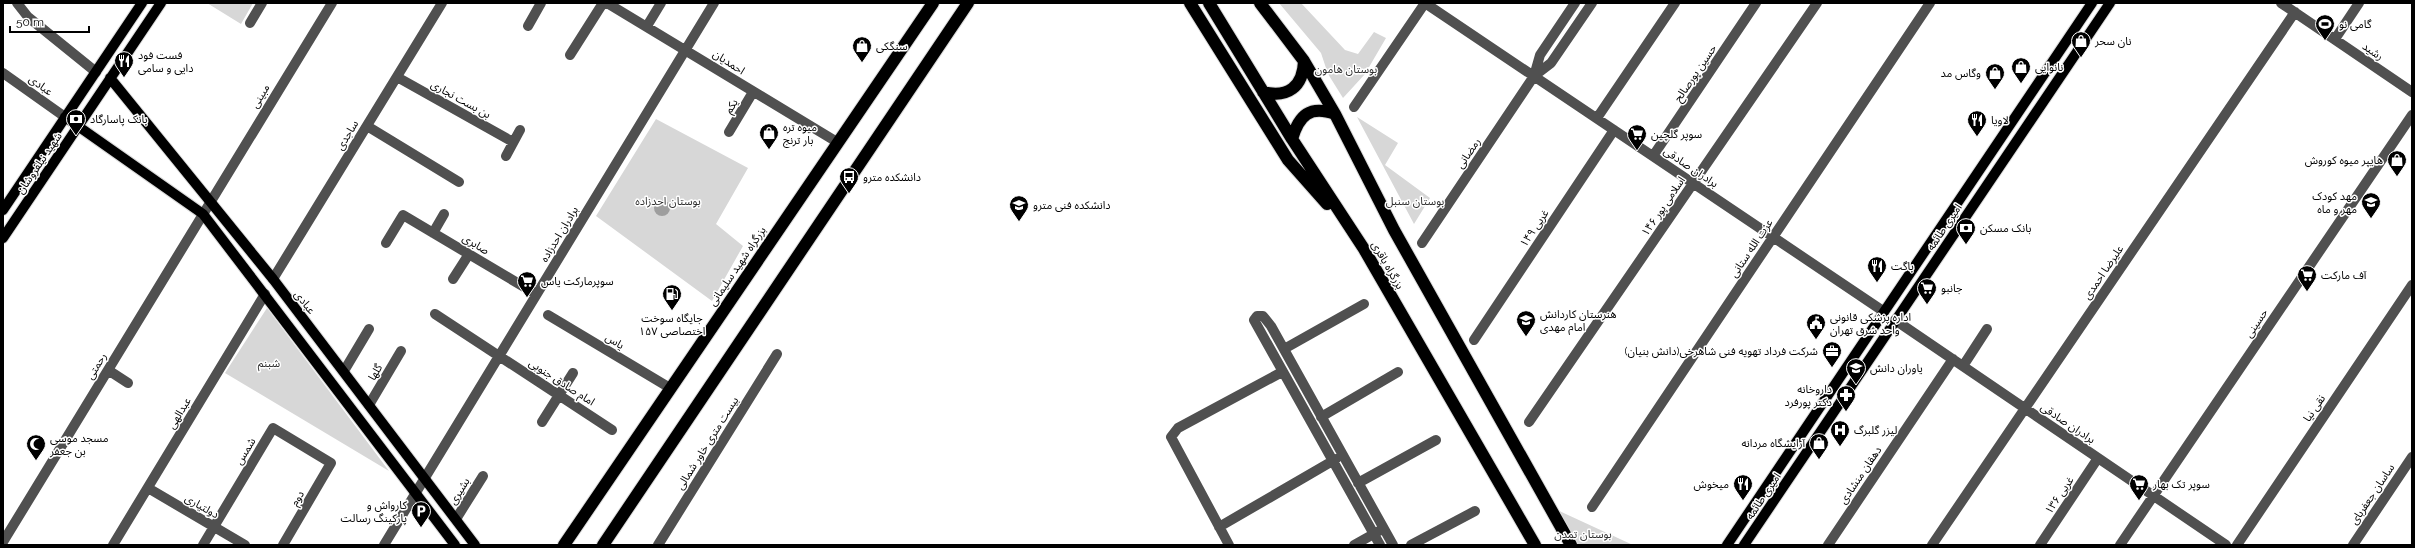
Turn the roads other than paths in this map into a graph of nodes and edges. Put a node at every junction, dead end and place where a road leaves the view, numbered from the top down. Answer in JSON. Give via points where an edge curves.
{"nodes":[{"id":1,"x":17,"y":3,"type":"edge"},
{"id":2,"x":142,"y":3,"type":"edge"},
{"id":3,"x":161,"y":3,"type":"edge"},
{"id":4,"x":262,"y":3,"type":"edge"},
{"id":5,"x":332,"y":3,"type":"edge"},
{"id":6,"x":442,"y":3,"type":"edge"},
{"id":7,"x":541,"y":3,"type":"edge"},
{"id":8,"x":603,"y":3,"type":"edge"},
{"id":9,"x":607,"y":3,"type":"edge"},
{"id":10,"x":661,"y":3,"type":"edge"},
{"id":11,"x":714,"y":3,"type":"edge"},
{"id":12,"x":933,"y":3,"type":"edge"},
{"id":13,"x":968,"y":3,"type":"edge"},
{"id":14,"x":1190,"y":3,"type":"edge"},
{"id":15,"x":1208,"y":3,"type":"edge"},
{"id":16,"x":1260,"y":3,"type":"edge"},
{"id":17,"x":1425,"y":3,"type":"edge"},
{"id":18,"x":1576,"y":3,"type":"edge"},
{"id":19,"x":1592,"y":3,"type":"edge"},
{"id":20,"x":1675,"y":3,"type":"edge"},
{"id":21,"x":1756,"y":3,"type":"edge"},
{"id":22,"x":1817,"y":3,"type":"edge"},
{"id":23,"x":1930,"y":3,"type":"edge"},
{"id":24,"x":2092,"y":3,"type":"edge"},
{"id":25,"x":2110,"y":3,"type":"edge"},
{"id":26,"x":2281,"y":3,"type":"edge"},
{"id":27,"x":2359,"y":3,"type":"edge"},
{"id":28,"x":2295,"y":12,"type":"junction"},
{"id":29,"x":250,"y":23,"type":"dead end"},
{"id":30,"x":528,"y":26,"type":"dead end"},
{"id":31,"x":647,"y":26,"type":"junction"},
{"id":32,"x":2335,"y":40,"type":"junction"},
{"id":33,"x":686,"y":49,"type":"junction"},
{"id":34,"x":570,"y":55,"type":"dead end"},
{"id":35,"x":1304,"y":61,"type":"junction"},
{"id":36,"x":96,"y":72,"type":"junction"},
{"id":37,"x":3,"y":73,"type":"edge"},
{"id":38,"x":1534,"y":76,"type":"junction"},
{"id":39,"x":397,"y":77,"type":"junction"},
{"id":40,"x":110,"y":78,"type":"junction"},
{"id":41,"x":753,"y":92,"type":"junction"},
{"id":42,"x":1263,"y":92,"type":"junction"},
{"id":43,"x":2412,"y":92,"type":"edge"},
{"id":44,"x":1354,"y":107,"type":"dead end"},
{"id":45,"x":1335,"y":114,"type":"junction"},
{"id":46,"x":2412,"y":115,"type":"edge"},
{"id":47,"x":65,"y":117,"type":"junction"},
{"id":48,"x":1597,"y":118,"type":"junction"},
{"id":49,"x":78,"y":126,"type":"junction"},
{"id":50,"x":366,"y":126,"type":"junction"},
{"id":51,"x":520,"y":130,"type":"dead end"},
{"id":52,"x":1614,"y":130,"type":"junction"},
{"id":53,"x":729,"y":132,"type":"dead end"},
{"id":54,"x":1292,"y":139,"type":"junction"},
{"id":55,"x":513,"y":142,"type":"junction"},
{"id":56,"x":837,"y":142,"type":"junction"},
{"id":57,"x":506,"y":156,"type":"dead end"},
{"id":58,"x":1653,"y":156,"type":"junction"},
{"id":59,"x":459,"y":182,"type":"dead end"},
{"id":60,"x":1693,"y":183,"type":"junction"},
{"id":61,"x":210,"y":202,"type":"junction"},
{"id":62,"x":3,"y":210,"type":"edge"},
{"id":63,"x":203,"y":214,"type":"junction"},
{"id":64,"x":444,"y":214,"type":"dead end"},
{"id":65,"x":433,"y":232,"type":"junction"},
{"id":66,"x":1352,"y":232,"type":"junction"},
{"id":67,"x":1773,"y":237,"type":"junction"},
{"id":68,"x":3,"y":238,"type":"edge"},
{"id":69,"x":386,"y":243,"type":"dead end"},
{"id":70,"x":1422,"y":243,"type":"dead end"},
{"id":71,"x":469,"y":254,"type":"junction"},
{"id":72,"x":273,"y":279,"type":"junction"},
{"id":73,"x":453,"y":279,"type":"dead end"},
{"id":74,"x":2412,"y":285,"type":"edge"},
{"id":75,"x":265,"y":294,"type":"junction"},
{"id":76,"x":536,"y":294,"type":"junction"},
{"id":77,"x":1364,"y":304,"type":"dead end"},
{"id":78,"x":1883,"y":312,"type":"junction"},
{"id":79,"x":434,"y":314,"type":"dead end"},
{"id":80,"x":548,"y":315,"type":"dead end"},
{"id":81,"x":1895,"y":320,"type":"junction"},
{"id":82,"x":369,"y":329,"type":"dead end"},
{"id":83,"x":1987,"y":329,"type":"dead end"},
{"id":84,"x":1474,"y":340,"type":"dead end"},
{"id":85,"x":1284,"y":349,"type":"junction"},
{"id":86,"x":401,"y":351,"type":"dead end"},
{"id":87,"x":777,"y":354,"type":"dead end"},
{"id":88,"x":499,"y":355,"type":"junction"},
{"id":89,"x":1953,"y":359,"type":"junction"},
{"id":90,"x":1963,"y":366,"type":"junction"},
{"id":91,"x":108,"y":370,"type":"junction"},
{"id":92,"x":344,"y":371,"type":"junction"},
{"id":93,"x":1282,"y":372,"type":"junction"},
{"id":94,"x":1398,"y":372,"type":"dead end"},
{"id":95,"x":573,"y":373,"type":"dead end"},
{"id":96,"x":128,"y":383,"type":"dead end"},
{"id":97,"x":670,"y":388,"type":"junction"},
{"id":98,"x":559,"y":395,"type":"junction"},
{"id":99,"x":369,"y":405,"type":"junction"},
{"id":100,"x":2025,"y":408,"type":"junction"},
{"id":101,"x":1321,"y":417,"type":"junction"},
{"id":102,"x":542,"y":422,"type":"dead end"},
{"id":103,"x":1529,"y":422,"type":"dead end"},
{"id":104,"x":612,"y":430,"type":"dead end"},
{"id":105,"x":1436,"y":440,"type":"dead end"},
{"id":106,"x":1343,"y":455,"type":"junction"},
{"id":107,"x":2412,"y":457,"type":"edge"},
{"id":108,"x":2098,"y":458,"type":"junction"},
{"id":109,"x":1332,"y":461,"type":"junction"},
{"id":110,"x":331,"y":463,"type":"joint"},
{"id":111,"x":483,"y":476,"type":"dead end"},
{"id":112,"x":424,"y":478,"type":"junction"},
{"id":113,"x":1358,"y":483,"type":"junction"},
{"id":114,"x":148,"y":488,"type":"junction"},
{"id":115,"x":416,"y":493,"type":"junction"},
{"id":116,"x":2153,"y":495,"type":"junction"},
{"id":117,"x":1592,"y":507,"type":"dead end"},
{"id":118,"x":1475,"y":511,"type":"dead end"},
{"id":119,"x":456,"y":519,"type":"junction"},
{"id":120,"x":214,"y":527,"type":"junction"},
{"id":121,"x":1219,"y":527,"type":"junction"},
{"id":122,"x":1385,"y":528,"type":"junction"},
{"id":123,"x":1374,"y":534,"type":"junction"},
{"id":124,"x":3,"y":542,"type":"edge"},
{"id":125,"x":1571,"y":544,"type":"edge"},
{"id":126,"x":113,"y":545,"type":"edge"},
{"id":127,"x":203,"y":545,"type":"edge"},
{"id":128,"x":245,"y":545,"type":"edge"},
{"id":129,"x":283,"y":545,"type":"edge"},
{"id":130,"x":384,"y":545,"type":"edge"},
{"id":131,"x":455,"y":545,"type":"edge"},
{"id":132,"x":475,"y":545,"type":"edge"},
{"id":133,"x":564,"y":545,"type":"edge"},
{"id":134,"x":603,"y":545,"type":"edge"},
{"id":135,"x":658,"y":545,"type":"edge"},
{"id":136,"x":1229,"y":545,"type":"edge"},
{"id":137,"x":1354,"y":545,"type":"edge"},
{"id":138,"x":1380,"y":545,"type":"edge"},
{"id":139,"x":1393,"y":545,"type":"edge"},
{"id":140,"x":1411,"y":545,"type":"edge"},
{"id":141,"x":1536,"y":545,"type":"edge"},
{"id":142,"x":1727,"y":545,"type":"edge"},
{"id":143,"x":1744,"y":545,"type":"edge"},
{"id":144,"x":1828,"y":545,"type":"edge"},
{"id":145,"x":1932,"y":545,"type":"edge"},
{"id":146,"x":2040,"y":545,"type":"edge"},
{"id":147,"x":2120,"y":545,"type":"edge"},
{"id":148,"x":2226,"y":545,"type":"edge"},
{"id":149,"x":2237,"y":545,"type":"edge"},
{"id":150,"x":2353,"y":545,"type":"edge"}],
"edges":[{"from":1,"to":36,"type":"street","via":[[28,17]]},
{"from":2,"to":36,"type":"main road","name":"شهید نیلفروشان"},
{"from":3,"to":40,"type":"main road","name":"شهید نیلفروشان"},
{"from":4,"to":29,"type":"street"},
{"from":5,"to":61,"type":"street","name":"مبینی"},
{"from":6,"to":39,"type":"street","name":"ساجدی"},
{"from":7,"to":30,"type":"street"},
{"from":8,"to":34,"type":"street"},
{"from":9,"to":31,"type":"street","name":"احمدیان"},
{"from":10,"to":31,"type":"street"},
{"from":11,"to":33,"type":"street","name":"برادران احدزاده"},
{"from":12,"to":56,"type":"highway","name":"بزرگراه شهید سلیمانی"},
{"from":13,"to":134,"type":"highway"},
{"from":14,"to":66,"type":"highway","via":[[1288,160]]},
{"from":15,"to":42,"type":"highway","name":"بزرگراه باقری"},
{"from":16,"to":35,"type":"highway","name":"بزرگراه باقری"},
{"from":17,"to":38,"type":"street","name":"برادران صادقی"},
{"from":17,"to":44,"type":"street"},
{"from":18,"to":38,"type":"street","name":"رمضانی","via":[[1540,55]]},
{"from":19,"to":38,"type":"street","name":"رمضانی","via":[[1551,63]]},
{"from":20,"to":48,"type":"street"},
{"from":21,"to":58,"type":"street","name":"حسین پورصالح"},
{"from":22,"to":60,"type":"street","name":"۱۴۶ اسلامی پور"},
{"from":23,"to":67,"type":"street","name":"عزت الله ستانی"},
{"from":24,"to":78,"type":"main road","name":"امیری طائمه"},
{"from":25,"to":81,"type":"main road","name":"امیری طائمه"},
{"from":26,"to":28,"type":"street","name":"رشید"},
{"from":27,"to":32,"type":"street"},
{"from":28,"to":32,"type":"street","name":"رشید"},
{"from":28,"to":100,"type":"street","name":"علیرضا احمدی"},
{"from":31,"to":33,"type":"street","name":"احمدیان"},
{"from":32,"to":43,"type":"street","name":"رشید"},
{"from":33,"to":41,"type":"street","name":"احمدیان"},
{"from":33,"to":76,"type":"street","name":"برادران احدزاده"},
{"from":35,"to":42,"type":"highway","via":[[1300,81],[1293,89],[1273,95]]},
{"from":35,"to":45,"type":"highway","name":"بزرگراه باقری"},
{"from":36,"to":47,"type":"main road","name":"شهید نیلفروشان"},
{"from":37,"to":47,"type":"street","name":"عبادی"},
{"from":38,"to":48,"type":"street","name":"برادران صادقی"},
{"from":38,"to":70,"type":"street","name":"رمضانی"},
{"from":39,"to":50,"type":"street","name":"ساجدی"},
{"from":39,"to":55,"type":"street","name":"بن بست نجاری"},
{"from":40,"to":49,"type":"main road","name":"شهید نیلفروشان"},
{"from":40,"to":61,"type":"main road","name":"عبادی"},
{"from":41,"to":53,"type":"street","name":"یکم"},
{"from":41,"to":56,"type":"street","name":"احمدیان"},
{"from":42,"to":54,"type":"highway","name":"بزرگراه باقری"},
{"from":45,"to":54,"type":"highway","via":[[1323,110],[1312,111],[1295,127]]},
{"from":45,"to":125,"type":"highway","name":"بزرگراه باقری","via":[[1394,230]]},
{"from":46,"to":116,"type":"street","name":"حسینی"},
{"from":47,"to":49,"type":"main road"},
{"from":47,"to":62,"type":"main road","name":"شهید نیلفروشان"},
{"from":48,"to":52,"type":"street","name":"برادران صادقی"},
{"from":49,"to":63,"type":"main road"},
{"from":49,"to":68,"type":"main road","name":"شهید نیلفروشان"},
{"from":50,"to":59,"type":"street"},
{"from":50,"to":72,"type":"street","name":"ساجدی"},
{"from":51,"to":55,"type":"street"},
{"from":52,"to":58,"type":"street","name":"برادران صادقی"},
{"from":52,"to":84,"type":"street","name":"۱۴۹ غربی"},
{"from":54,"to":66,"type":"highway","name":"بزرگراه باقری"},
{"from":55,"to":57,"type":"street"},
{"from":56,"to":97,"type":"highway","name":"بزرگراه شهید سلیمانی"},
{"from":58,"to":60,"type":"street","name":"برادران صادقی"},
{"from":60,"to":67,"type":"street","name":"برادران صادقی"},
{"from":60,"to":103,"type":"street","name":"۱۴۶ اسلامی پور"},
{"from":61,"to":63,"type":"street","name":"رحمتی"},
{"from":61,"to":72,"type":"main road","name":"عبادی"},
{"from":63,"to":75,"type":"main road"},
{"from":63,"to":91,"type":"street","name":"رحمتی"},
{"from":64,"to":65,"type":"street"},
{"from":65,"to":69,"type":"street","name":"صابری","via":[[403,215]]},
{"from":65,"to":71,"type":"street","name":"صابری"},
{"from":66,"to":141,"type":"highway","name":"بزرگراه باقری"},
{"from":67,"to":78,"type":"street","name":"برادران صادقی"},
{"from":67,"to":117,"type":"street","name":"عزت الله ستانی"},
{"from":71,"to":73,"type":"street"},
{"from":71,"to":76,"type":"street","name":"صابری"},
{"from":72,"to":92,"type":"main road","name":"عبادی"},
{"from":74,"to":149,"type":"street","name":"نقی نیا"},
{"from":75,"to":114,"type":"street","name":"عبدالهی"},
{"from":75,"to":115,"type":"main road"},
{"from":76,"to":88,"type":"street","name":"برادران احدزاده"},
{"from":77,"to":85,"type":"street"},
{"from":78,"to":142,"type":"main road","name":"امیری طائمه"},
{"from":79,"to":88,"type":"street","name":"امام صادق جنوبی"},
{"from":80,"to":97,"type":"street","name":"یاس"},
{"from":81,"to":89,"type":"street","name":"برادران صادقی"},
{"from":81,"to":143,"type":"main road","name":"امیری طائمه"},
{"from":82,"to":92,"type":"street"},
{"from":83,"to":90,"type":"street"},
{"from":85,"to":93,"type":"street","via":[[1263,316],[1257,316],[1254,320]]},
{"from":85,"to":101,"type":"street"},
{"from":86,"to":99,"type":"street","name":"گلها"},
{"from":87,"to":135,"type":"street","name":"بیست متری خاور شمالی"},
{"from":88,"to":98,"type":"street","name":"امام صادق جنوبی"},
{"from":88,"to":112,"type":"street","name":"برادران احدزاده"},
{"from":89,"to":90,"type":"street","name":"برادران صادقی"},
{"from":89,"to":144,"type":"street","name":"دهقان منشادی"},
{"from":90,"to":100,"type":"street","name":"برادران صادقی"},
{"from":91,"to":96,"type":"street"},
{"from":91,"to":124,"type":"street","name":"رحمتی"},
{"from":92,"to":99,"type":"main road","name":"عبادی"},
{"from":93,"to":109,"type":"street"},
{"from":93,"to":121,"type":"street","via":[[1178,428],[1171,437]]},
{"from":94,"to":101,"type":"street"},
{"from":95,"to":98,"type":"street"},
{"from":97,"to":133,"type":"highway","name":"بزرگراه شهید سلیمانی"},
{"from":98,"to":102,"type":"street"},
{"from":98,"to":104,"type":"street","name":"امام صادق جنوبی"},
{"from":99,"to":112,"type":"main road","name":"عبادی"},
{"from":100,"to":108,"type":"street","name":"برادران صادقی"},
{"from":100,"to":145,"type":"street","name":"علیرضا احمدی"},
{"from":101,"to":106,"type":"street"},
{"from":105,"to":113,"type":"street"},
{"from":106,"to":109,"type":"street"},
{"from":106,"to":113,"type":"street"},
{"from":107,"to":150,"type":"street","name":"ساسان جعفربای"},
{"from":108,"to":116,"type":"street","name":"برادران صادقی"},
{"from":108,"to":146,"type":"street","name":"۱۳۶ غربی"},
{"from":109,"to":121,"type":"street"},
{"from":109,"to":123,"type":"street"},
{"from":110,"to":120,"type":"street","name":"شمس","via":[[273,428]]},
{"from":110,"to":129,"type":"street","name":"دوم"},
{"from":111,"to":119,"type":"street","name":"بشیری"},
{"from":112,"to":115,"type":"street","name":"برادران احدزاده"},
{"from":112,"to":119,"type":"main road","name":"عبادی"},
{"from":113,"to":122,"type":"street"},
{"from":114,"to":120,"type":"street","name":"دولتیاری"},
{"from":114,"to":126,"type":"street","name":"عبدالهی"},
{"from":115,"to":130,"type":"street"},
{"from":115,"to":131,"type":"main road"},
{"from":116,"to":147,"type":"street","name":"حسینی"},
{"from":116,"to":148,"type":"street","name":"برادران صادقی"},
{"from":118,"to":140,"type":"street"},
{"from":119,"to":132,"type":"main road","name":"عبادی"},
{"from":120,"to":127,"type":"street","name":"شمس"},
{"from":120,"to":128,"type":"street","name":"دولتیاری"},
{"from":121,"to":136,"type":"street"},
{"from":122,"to":123,"type":"street"},
{"from":122,"to":139,"type":"street"},
{"from":123,"to":137,"type":"street"},
{"from":123,"to":138,"type":"street"}]}
